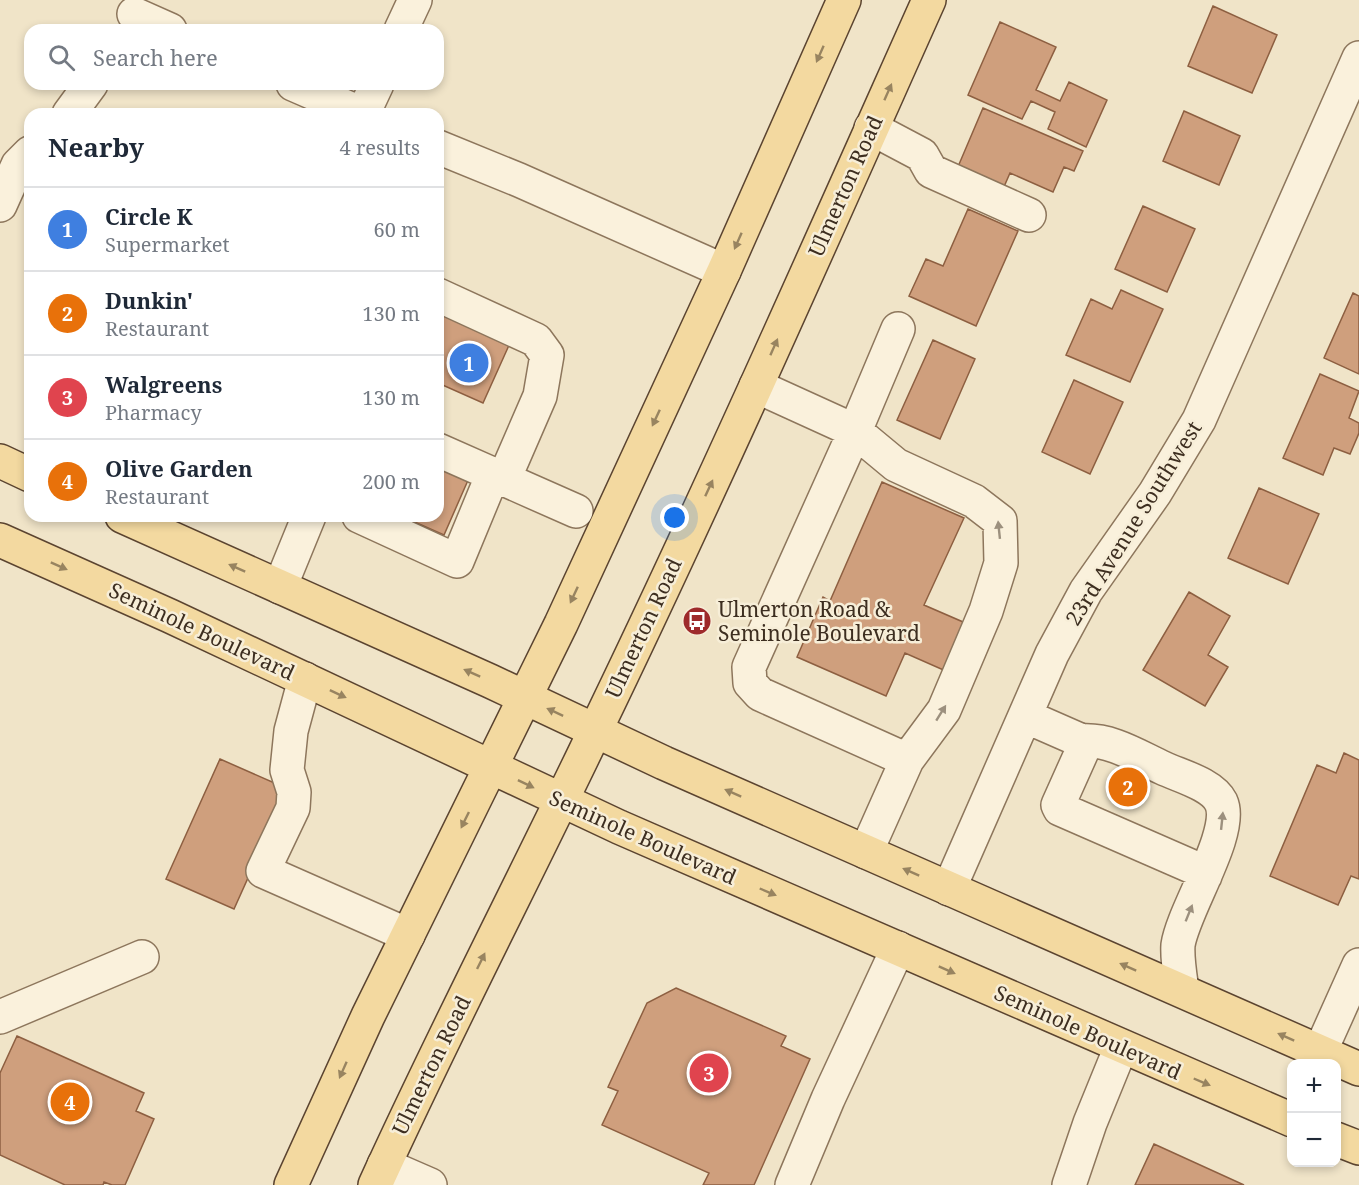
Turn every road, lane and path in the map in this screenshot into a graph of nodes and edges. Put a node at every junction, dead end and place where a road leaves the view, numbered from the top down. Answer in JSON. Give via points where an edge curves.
{"nodes":[{"id":1,"x":415,"y":0,"type":"edge"},
{"id":2,"x":844,"y":0,"type":"edge"},
{"id":3,"x":929,"y":0,"type":"edge"},
{"id":4,"x":134,"y":15,"type":"edge"},
{"id":5,"x":156,"y":24,"type":"edge"},
{"id":6,"x":404,"y":24,"type":"edge"},
{"id":7,"x":1359,"y":58,"type":"edge"},
{"id":8,"x":87,"y":90,"type":"edge"},
{"id":9,"x":307,"y":90,"type":"edge"},
{"id":10,"x":374,"y":90,"type":"edge"},
{"id":11,"x":73,"y":108,"type":"edge"},
{"id":12,"x":349,"y":108,"type":"edge"},
{"id":13,"x":366,"y":108,"type":"edge"},
{"id":14,"x":871,"y":128,"type":"junction"},
{"id":15,"x":444,"y":149,"type":"edge"},
{"id":16,"x":24,"y":159,"type":"edge"},
{"id":17,"x":0,"y":205,"type":"edge"},
{"id":18,"x":1029,"y":215,"type":"dead end"},
{"id":19,"x":724,"y":271,"type":"junction"},
{"id":20,"x":444,"y":298,"type":"edge"},
{"id":21,"x":898,"y":329,"type":"dead end"},
{"id":22,"x":756,"y":386,"type":"junction"},
{"id":23,"x":855,"y":431,"type":"junction"},
{"id":24,"x":444,"y":453,"type":"edge"},
{"id":25,"x":0,"y":462,"type":"edge"},
{"id":26,"x":24,"y":472,"type":"edge"},
{"id":27,"x":498,"y":477,"type":"junction"},
{"id":28,"x":576,"y":511,"type":"dead end"},
{"id":29,"x":135,"y":522,"type":"edge"},
{"id":30,"x":307,"y":522,"type":"edge"},
{"id":31,"x":372,"y":522,"type":"edge"},
{"id":32,"x":2,"y":541,"type":"edge"},
{"id":33,"x":280,"y":587,"type":"junction"},
{"id":34,"x":306,"y":679,"type":"junction"},
{"id":35,"x":525,"y":698,"type":"junction"},
{"id":36,"x":1025,"y":716,"type":"junction"},
{"id":37,"x":595,"y":731,"type":"junction"},
{"id":38,"x":1082,"y":741,"type":"junction"},
{"id":39,"x":907,"y":760,"type":"junction"},
{"id":40,"x":491,"y":768,"type":"junction"},
{"id":41,"x":560,"y":801,"type":"junction"},
{"id":42,"x":866,"y":852,"type":"junction"},
{"id":43,"x":1204,"y":876,"type":"junction"},
{"id":44,"x":949,"y":889,"type":"junction"},
{"id":45,"x":408,"y":935,"type":"junction"},
{"id":46,"x":898,"y":948,"type":"junction"},
{"id":47,"x":142,"y":957,"type":"dead end"},
{"id":48,"x":1359,"y":965,"type":"edge"},
{"id":49,"x":1182,"y":990,"type":"junction"},
{"id":50,"x":0,"y":1017,"type":"edge"},
{"id":51,"x":1121,"y":1047,"type":"junction"},
{"id":52,"x":1320,"y":1052,"type":"junction"},
{"id":53,"x":1359,"y":1069,"type":"edge"},
{"id":54,"x":1287,"y":1118,"type":"edge"},
{"id":55,"x":1341,"y":1141,"type":"edge"},
{"id":56,"x":1359,"y":1148,"type":"edge"},
{"id":57,"x":380,"y":1175,"type":"edge"},
{"id":58,"x":291,"y":1185,"type":"edge"},
{"id":59,"x":430,"y":1185,"type":"edge"},
{"id":60,"x":792,"y":1185,"type":"edge"},
{"id":61,"x":1069,"y":1185,"type":"edge"}],
"edges":[{"from":1,"to":6,"type":"street"},
{"from":2,"to":19,"type":"main road","one_way":true},
{"from":14,"to":3,"type":"main road","name":"Ulmerton Road","one_way":true},
{"from":4,"to":5,"type":"street"},
{"from":7,"to":36,"type":"street","name":"23rd Avenue Southwest","via":[[1199,420],[1155,493],[1086,591]]},
{"from":8,"to":11,"type":"street"},
{"from":9,"to":12,"type":"street"},
{"from":10,"to":13,"type":"street"},
{"from":14,"to":18,"type":"street","via":[[922,156],[931,171]]},
{"from":22,"to":14,"type":"main road","name":"Ulmerton Road","one_way":true},
{"from":15,"to":19,"type":"street"},
{"from":16,"to":17,"type":"street"},
{"from":19,"to":35,"type":"main road","one_way":true},
{"from":20,"to":27,"type":"street","via":[[536,340],[547,355],[540,396]]},
{"from":21,"to":23,"type":"street"},
{"from":22,"to":23,"type":"street"},
{"from":37,"to":22,"type":"main road","name":"Ulmerton Road","one_way":true},
{"from":39,"to":23,"type":"street","one_way":true,"via":[[944,710],[986,611],[1001,562],[1000,521],[974,501],[896,465]]},
{"from":23,"to":39,"type":"street","via":[[748,667],[750,683],[759,694]]},
{"from":24,"to":27,"type":"street"},
{"from":25,"to":26,"type":"main road"},
{"from":27,"to":28,"type":"street"},
{"from":27,"to":31,"type":"street","via":[[457,561]]},
{"from":33,"to":29,"type":"main road","one_way":true},
{"from":30,"to":33,"type":"street"},
{"from":32,"to":34,"type":"main road","name":"Seminole Boulevard","one_way":true},
{"from":35,"to":33,"type":"main road","one_way":true},
{"from":34,"to":40,"type":"main road","name":"Seminole Boulevard","one_way":true},
{"from":34,"to":45,"type":"street","via":[[291,731],[287,770],[294,792],[293,808],[262,871]]},
{"from":37,"to":35,"type":"main road","one_way":true},
{"from":35,"to":40,"type":"main road"},
{"from":36,"to":38,"type":"street"},
{"from":36,"to":44,"type":"street","name":"23rd Avenue Southwest"},
{"from":37,"to":41,"type":"main road","name":"Ulmerton Road"},
{"from":42,"to":37,"type":"main road","one_way":true},
{"from":43,"to":38,"type":"street","one_way":true,"via":[[1223,822],[1221,801],[1215,794],[1102,741]]},
{"from":38,"to":43,"type":"street","via":[[1084,747],[1058,805],[1060,809],[1202,871]]},
{"from":39,"to":42,"type":"street"},
{"from":40,"to":41,"type":"main road","name":"Seminole Boulevard","one_way":true},
{"from":40,"to":45,"type":"main road","one_way":true},
{"from":41,"to":46,"type":"main road","name":"Seminole Boulevard","one_way":true},
{"from":57,"to":41,"type":"main road","name":"Ulmerton Road","one_way":true},
{"from":44,"to":42,"type":"main road","one_way":true},
{"from":49,"to":43,"type":"street","one_way":true,"via":[[1178,945]]},
{"from":49,"to":44,"type":"main road","one_way":true},
{"from":45,"to":58,"type":"main road","one_way":true},
{"from":46,"to":51,"type":"main road","name":"Seminole Boulevard","one_way":true},
{"from":46,"to":60,"type":"street"},
{"from":47,"to":50,"type":"street"},
{"from":48,"to":52,"type":"street"},
{"from":52,"to":49,"type":"main road","one_way":true},
{"from":51,"to":54,"type":"main road","name":"Seminole Boulevard","one_way":true},
{"from":51,"to":61,"type":"street"},
{"from":52,"to":53,"type":"main road"},
{"from":55,"to":56,"type":"main road"},
{"from":57,"to":59,"type":"street"}]}
